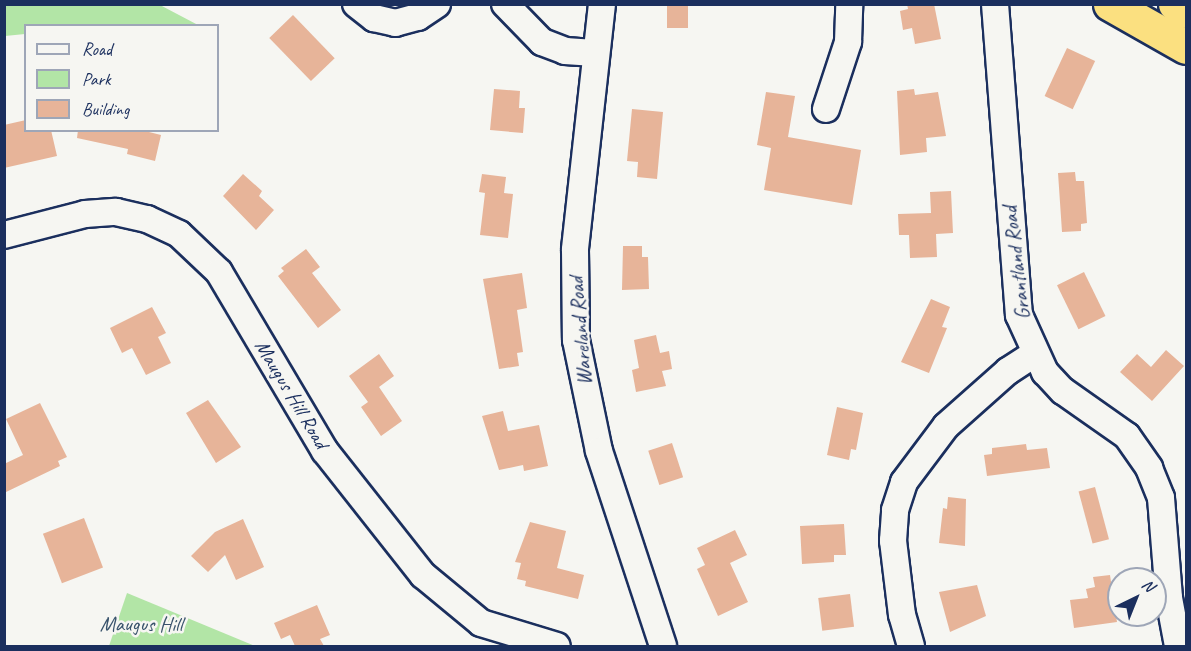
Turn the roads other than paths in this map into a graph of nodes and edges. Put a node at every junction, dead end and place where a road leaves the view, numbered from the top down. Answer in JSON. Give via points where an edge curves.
{"nodes":[{"id":1,"x":356,"y":4,"type":"edge"},
{"id":2,"x":437,"y":4,"type":"edge"},
{"id":3,"x":505,"y":4,"type":"edge"},
{"id":4,"x":602,"y":4,"type":"edge"},
{"id":5,"x":849,"y":4,"type":"edge"},
{"id":6,"x":995,"y":4,"type":"edge"},
{"id":7,"x":1110,"y":4,"type":"edge"},
{"id":8,"x":1175,"y":4,"type":"edge"},
{"id":9,"x":1186,"y":11,"type":"edge"},
{"id":10,"x":1186,"y":48,"type":"edge"},
{"id":11,"x":595,"y":53,"type":"junction"},
{"id":12,"x":826,"y":109,"type":"dead end"},
{"id":13,"x":4,"y":235,"type":"edge"},
{"id":14,"x":1034,"y":354,"type":"junction"},
{"id":15,"x":557,"y":646,"type":"edge"},
{"id":16,"x":663,"y":646,"type":"edge"},
{"id":17,"x":911,"y":646,"type":"edge"},
{"id":18,"x":1178,"y":646,"type":"edge"}],
"edges":[{"from":1,"to":2,"type":"street","via":[[374,18],[395,23],[418,17]]},
{"from":3,"to":11,"type":"street","via":[[542,42],[565,51]]},
{"from":4,"to":11,"type":"street","name":"Wareland Road"},
{"from":5,"to":12,"type":"street","via":[[848,42]]},
{"from":6,"to":14,"type":"street","name":"Grantland Road","via":[[1014,287],[1019,315]]},
{"from":7,"to":10,"type":"highway"},
{"from":8,"to":9,"type":"highway"},
{"from":11,"to":16,"type":"street","name":"Wareland Road","via":[[575,250],[576,340],[604,467]]},
{"from":13,"to":15,"type":"street","name":"Maugus Hill Road","via":[[85,214],[116,212],[147,219],[179,234],[219,272],[325,451],[355,494],[423,574],[453,603],[482,623]]},
{"from":14,"to":17,"type":"street","via":[[1001,376],[946,426],[904,482],[895,510],[892,541]]},
{"from":14,"to":18,"type":"street","name":"Grantland Road","via":[[1063,391],[1127,436],[1149,468],[1161,498],[1169,597]]}]}
